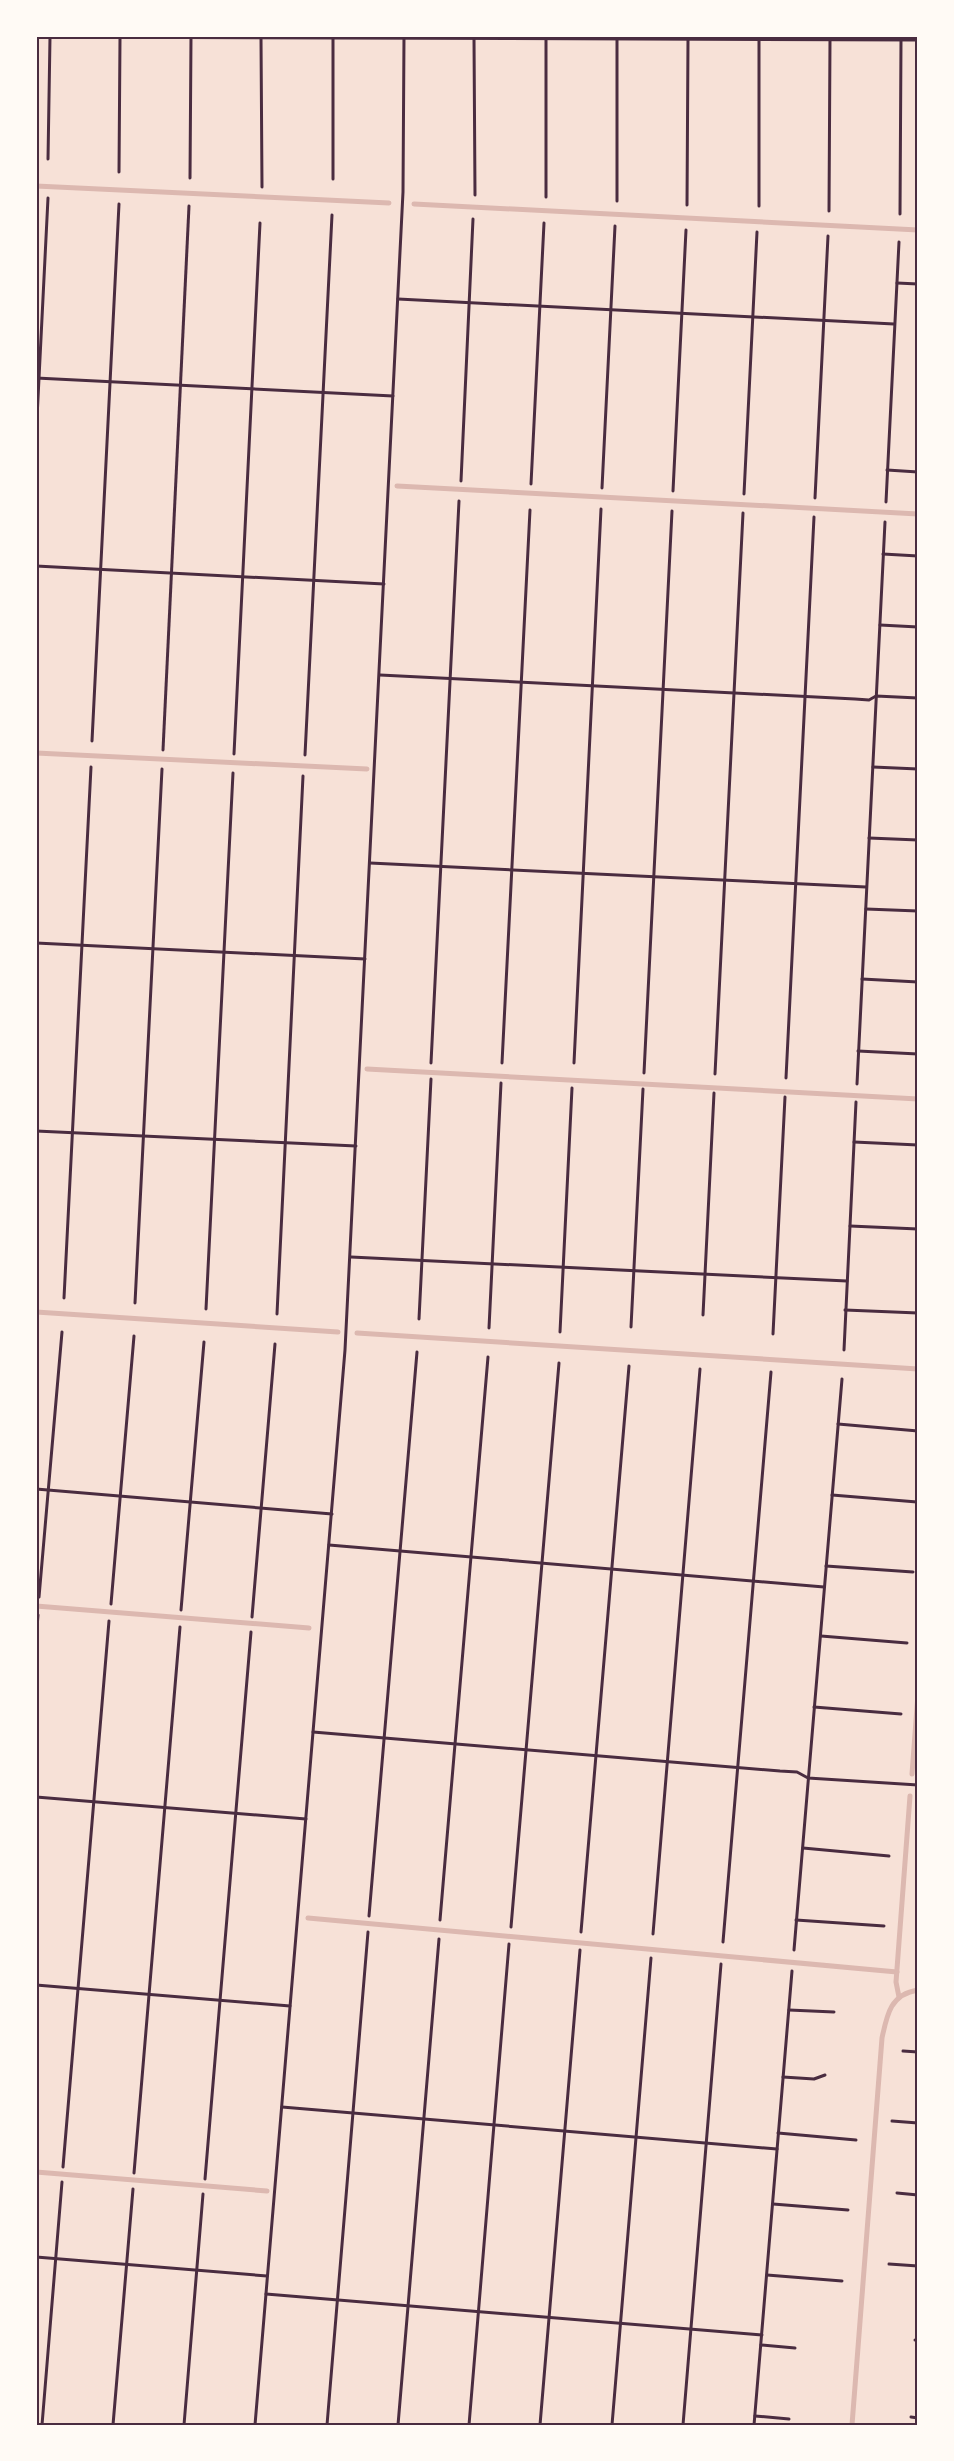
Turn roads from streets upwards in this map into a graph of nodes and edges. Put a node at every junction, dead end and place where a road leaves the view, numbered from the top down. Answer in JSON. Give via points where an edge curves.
{"nodes":[{"id":1,"x":36,"y":37,"type":"edge"},
{"id":2,"x":50,"y":37,"type":"edge"},
{"id":3,"x":65,"y":37,"type":"edge"},
{"id":4,"x":233,"y":37,"type":"edge"},
{"id":5,"x":404,"y":37,"type":"edge"},
{"id":6,"x":573,"y":37,"type":"edge"},
{"id":7,"x":120,"y":38,"type":"junction"},
{"id":8,"x":191,"y":38,"type":"junction"},
{"id":9,"x":261,"y":38,"type":"junction"},
{"id":10,"x":333,"y":38,"type":"junction"},
{"id":11,"x":474,"y":38,"type":"junction"},
{"id":12,"x":546,"y":38,"type":"junction"},
{"id":13,"x":743,"y":38,"type":"edge"},
{"id":14,"x":915,"y":38,"type":"edge"},
{"id":15,"x":617,"y":39,"type":"junction"},
{"id":16,"x":688,"y":39,"type":"junction"},
{"id":17,"x":759,"y":39,"type":"junction"},
{"id":18,"x":830,"y":39,"type":"junction"},
{"id":19,"x":901,"y":39,"type":"junction"},
{"id":20,"x":48,"y":159,"type":"dead end"},
{"id":21,"x":119,"y":172,"type":"dead end"},
{"id":22,"x":190,"y":178,"type":"dead end"},
{"id":23,"x":333,"y":179,"type":"dead end"},
{"id":24,"x":262,"y":187,"type":"dead end"},
{"id":25,"x":475,"y":195,"type":"dead end"},
{"id":26,"x":546,"y":197,"type":"dead end"},
{"id":27,"x":48,"y":198,"type":"dead end"},
{"id":28,"x":616,"y":201,"type":"dead end"},
{"id":29,"x":119,"y":204,"type":"dead end"},
{"id":30,"x":687,"y":205,"type":"dead end"},
{"id":31,"x":189,"y":206,"type":"dead end"},
{"id":32,"x":759,"y":206,"type":"dead end"},
{"id":33,"x":829,"y":211,"type":"dead end"},
{"id":34,"x":900,"y":214,"type":"dead end"},
{"id":35,"x":332,"y":215,"type":"dead end"},
{"id":36,"x":473,"y":219,"type":"dead end"},
{"id":37,"x":260,"y":223,"type":"dead end"},
{"id":38,"x":544,"y":223,"type":"dead end"},
{"id":39,"x":615,"y":226,"type":"dead end"},
{"id":40,"x":686,"y":230,"type":"dead end"},
{"id":41,"x":757,"y":232,"type":"dead end"},
{"id":42,"x":828,"y":236,"type":"dead end"},
{"id":43,"x":899,"y":242,"type":"dead end"},
{"id":44,"x":897,"y":283,"type":"junction"},
{"id":45,"x":918,"y":284,"type":"edge"},
{"id":46,"x":398,"y":299,"type":"junction"},
{"id":47,"x":469,"y":303,"type":"junction"},
{"id":48,"x":540,"y":306,"type":"junction"},
{"id":49,"x":611,"y":310,"type":"junction"},
{"id":50,"x":682,"y":314,"type":"junction"},
{"id":51,"x":752,"y":317,"type":"junction"},
{"id":52,"x":824,"y":321,"type":"junction"},
{"id":53,"x":894,"y":324,"type":"junction"},
{"id":54,"x":38,"y":379,"type":"edge"},
{"id":55,"x":110,"y":382,"type":"junction"},
{"id":56,"x":181,"y":386,"type":"junction"},
{"id":57,"x":252,"y":389,"type":"junction"},
{"id":58,"x":322,"y":393,"type":"junction"},
{"id":59,"x":393,"y":396,"type":"junction"},
{"id":60,"x":36,"y":438,"type":"edge"},
{"id":61,"x":887,"y":470,"type":"junction"},
{"id":62,"x":918,"y":472,"type":"edge"},
{"id":63,"x":461,"y":481,"type":"dead end"},
{"id":64,"x":531,"y":484,"type":"dead end"},
{"id":65,"x":602,"y":488,"type":"dead end"},
{"id":66,"x":673,"y":491,"type":"dead end"},
{"id":67,"x":744,"y":494,"type":"dead end"},
{"id":68,"x":815,"y":498,"type":"dead end"},
{"id":69,"x":459,"y":501,"type":"dead end"},
{"id":70,"x":886,"y":502,"type":"dead end"},
{"id":71,"x":601,"y":509,"type":"dead end"},
{"id":72,"x":530,"y":510,"type":"dead end"},
{"id":73,"x":672,"y":511,"type":"dead end"},
{"id":74,"x":743,"y":513,"type":"dead end"},
{"id":75,"x":814,"y":517,"type":"dead end"},
{"id":76,"x":885,"y":522,"type":"dead end"},
{"id":77,"x":883,"y":554,"type":"junction"},
{"id":78,"x":918,"y":556,"type":"edge"},
{"id":79,"x":36,"y":566,"type":"edge"},
{"id":80,"x":100,"y":569,"type":"junction"},
{"id":81,"x":172,"y":573,"type":"junction"},
{"id":82,"x":242,"y":576,"type":"junction"},
{"id":83,"x":313,"y":580,"type":"junction"},
{"id":84,"x":384,"y":584,"type":"junction"},
{"id":85,"x":880,"y":625,"type":"junction"},
{"id":86,"x":918,"y":627,"type":"edge"},
{"id":87,"x":380,"y":675,"type":"junction"},
{"id":88,"x":450,"y":679,"type":"junction"},
{"id":89,"x":522,"y":682,"type":"junction"},
{"id":90,"x":592,"y":686,"type":"junction"},
{"id":91,"x":663,"y":690,"type":"junction"},
{"id":92,"x":734,"y":693,"type":"junction"},
{"id":93,"x":805,"y":696,"type":"junction"},
{"id":94,"x":876,"y":696,"type":"junction"},
{"id":95,"x":918,"y":698,"type":"edge"},
{"id":96,"x":92,"y":741,"type":"dead end"},
{"id":97,"x":163,"y":750,"type":"dead end"},
{"id":98,"x":234,"y":754,"type":"dead end"},
{"id":99,"x":305,"y":755,"type":"dead end"},
{"id":100,"x":90,"y":767,"type":"dead end"},
{"id":101,"x":873,"y":767,"type":"junction"},
{"id":102,"x":162,"y":769,"type":"dead end"},
{"id":103,"x":918,"y":769,"type":"edge"},
{"id":104,"x":232,"y":773,"type":"dead end"},
{"id":105,"x":303,"y":776,"type":"dead end"},
{"id":106,"x":869,"y":838,"type":"junction"},
{"id":107,"x":918,"y":840,"type":"edge"},
{"id":108,"x":370,"y":863,"type":"junction"},
{"id":109,"x":441,"y":866,"type":"junction"},
{"id":110,"x":512,"y":870,"type":"junction"},
{"id":111,"x":583,"y":873,"type":"junction"},
{"id":112,"x":654,"y":877,"type":"junction"},
{"id":113,"x":725,"y":880,"type":"junction"},
{"id":114,"x":796,"y":884,"type":"junction"},
{"id":115,"x":867,"y":887,"type":"junction"},
{"id":116,"x":866,"y":909,"type":"junction"},
{"id":117,"x":918,"y":911,"type":"edge"},
{"id":118,"x":36,"y":943,"type":"edge"},
{"id":119,"x":82,"y":945,"type":"junction"},
{"id":120,"x":153,"y":949,"type":"junction"},
{"id":121,"x":224,"y":952,"type":"junction"},
{"id":122,"x":295,"y":956,"type":"junction"},
{"id":123,"x":366,"y":959,"type":"junction"},
{"id":124,"x":862,"y":979,"type":"junction"},
{"id":125,"x":918,"y":982,"type":"edge"},
{"id":126,"x":858,"y":1051,"type":"junction"},
{"id":127,"x":918,"y":1054,"type":"edge"},
{"id":128,"x":431,"y":1063,"type":"dead end"},
{"id":129,"x":502,"y":1063,"type":"dead end"},
{"id":130,"x":574,"y":1063,"type":"dead end"},
{"id":131,"x":644,"y":1073,"type":"dead end"},
{"id":132,"x":715,"y":1074,"type":"dead end"},
{"id":133,"x":786,"y":1078,"type":"dead end"},
{"id":134,"x":430,"y":1079,"type":"dead end"},
{"id":135,"x":501,"y":1083,"type":"dead end"},
{"id":136,"x":857,"y":1083,"type":"dead end"},
{"id":137,"x":572,"y":1088,"type":"dead end"},
{"id":138,"x":643,"y":1089,"type":"dead end"},
{"id":139,"x":714,"y":1093,"type":"dead end"},
{"id":140,"x":785,"y":1097,"type":"dead end"},
{"id":141,"x":856,"y":1102,"type":"dead end"},
{"id":142,"x":36,"y":1131,"type":"edge"},
{"id":143,"x":72,"y":1132,"type":"junction"},
{"id":144,"x":144,"y":1136,"type":"junction"},
{"id":145,"x":214,"y":1140,"type":"junction"},
{"id":146,"x":285,"y":1143,"type":"junction"},
{"id":147,"x":854,"y":1143,"type":"junction"},
{"id":148,"x":918,"y":1145,"type":"edge"},
{"id":149,"x":356,"y":1146,"type":"junction"},
{"id":150,"x":850,"y":1226,"type":"junction"},
{"id":151,"x":918,"y":1229,"type":"edge"},
{"id":152,"x":351,"y":1257,"type":"junction"},
{"id":153,"x":422,"y":1260,"type":"junction"},
{"id":154,"x":492,"y":1263,"type":"junction"},
{"id":155,"x":563,"y":1267,"type":"junction"},
{"id":156,"x":634,"y":1270,"type":"junction"},
{"id":157,"x":705,"y":1274,"type":"junction"},
{"id":158,"x":776,"y":1277,"type":"junction"},
{"id":159,"x":847,"y":1281,"type":"junction"},
{"id":160,"x":64,"y":1298,"type":"dead end"},
{"id":161,"x":135,"y":1303,"type":"dead end"},
{"id":162,"x":206,"y":1309,"type":"dead end"},
{"id":163,"x":845,"y":1310,"type":"junction"},
{"id":164,"x":918,"y":1313,"type":"edge"},
{"id":165,"x":277,"y":1314,"type":"dead end"},
{"id":166,"x":703,"y":1315,"type":"dead end"},
{"id":167,"x":419,"y":1318,"type":"dead end"},
{"id":168,"x":631,"y":1327,"type":"dead end"},
{"id":169,"x":489,"y":1328,"type":"dead end"},
{"id":170,"x":62,"y":1332,"type":"dead end"},
{"id":171,"x":560,"y":1332,"type":"dead end"},
{"id":172,"x":773,"y":1334,"type":"dead end"},
{"id":173,"x":134,"y":1336,"type":"dead end"},
{"id":174,"x":204,"y":1342,"type":"dead end"},
{"id":175,"x":275,"y":1344,"type":"dead end"},
{"id":176,"x":844,"y":1350,"type":"dead end"},
{"id":177,"x":417,"y":1352,"type":"dead end"},
{"id":178,"x":488,"y":1357,"type":"dead end"},
{"id":179,"x":559,"y":1363,"type":"dead end"},
{"id":180,"x":629,"y":1366,"type":"dead end"},
{"id":181,"x":700,"y":1369,"type":"dead end"},
{"id":182,"x":771,"y":1372,"type":"dead end"},
{"id":183,"x":842,"y":1379,"type":"dead end"},
{"id":184,"x":838,"y":1424,"type":"junction"},
{"id":185,"x":918,"y":1431,"type":"edge"},
{"id":186,"x":36,"y":1489,"type":"edge"},
{"id":187,"x":49,"y":1491,"type":"junction"},
{"id":188,"x":832,"y":1495,"type":"junction"},
{"id":189,"x":120,"y":1497,"type":"junction"},
{"id":190,"x":190,"y":1502,"type":"junction"},
{"id":191,"x":917,"y":1502,"type":"edge"},
{"id":192,"x":261,"y":1509,"type":"junction"},
{"id":193,"x":332,"y":1514,"type":"junction"},
{"id":194,"x":329,"y":1545,"type":"junction"},
{"id":195,"x":400,"y":1551,"type":"junction"},
{"id":196,"x":471,"y":1557,"type":"junction"},
{"id":197,"x":542,"y":1563,"type":"junction"},
{"id":198,"x":826,"y":1566,"type":"junction"},
{"id":199,"x":612,"y":1569,"type":"junction"},
{"id":200,"x":913,"y":1572,"type":"dead end"},
{"id":201,"x":683,"y":1575,"type":"junction"},
{"id":202,"x":754,"y":1581,"type":"junction"},
{"id":203,"x":824,"y":1587,"type":"junction"},
{"id":204,"x":39,"y":1597,"type":"dead end"},
{"id":205,"x":111,"y":1604,"type":"dead end"},
{"id":206,"x":181,"y":1610,"type":"dead end"},
{"id":207,"x":38,"y":1615,"type":"dead end"},
{"id":208,"x":252,"y":1617,"type":"dead end"},
{"id":209,"x":109,"y":1621,"type":"dead end"},
{"id":210,"x":180,"y":1627,"type":"dead end"},
{"id":211,"x":251,"y":1632,"type":"dead end"},
{"id":212,"x":820,"y":1636,"type":"junction"},
{"id":213,"x":36,"y":1640,"type":"edge"},
{"id":214,"x":907,"y":1643,"type":"dead end"},
{"id":215,"x":814,"y":1707,"type":"junction"},
{"id":216,"x":900,"y":1714,"type":"dead end"},
{"id":217,"x":313,"y":1732,"type":"junction"},
{"id":218,"x":384,"y":1737,"type":"junction"},
{"id":219,"x":455,"y":1744,"type":"junction"},
{"id":220,"x":526,"y":1750,"type":"junction"},
{"id":221,"x":597,"y":1756,"type":"junction"},
{"id":222,"x":668,"y":1762,"type":"junction"},
{"id":223,"x":738,"y":1767,"type":"junction"},
{"id":224,"x":808,"y":1778,"type":"junction"},
{"id":225,"x":918,"y":1785,"type":"edge"},
{"id":226,"x":36,"y":1797,"type":"edge"},
{"id":227,"x":94,"y":1801,"type":"junction"},
{"id":228,"x":165,"y":1807,"type":"junction"},
{"id":229,"x":235,"y":1813,"type":"junction"},
{"id":230,"x":306,"y":1819,"type":"junction"},
{"id":231,"x":802,"y":1848,"type":"junction"},
{"id":232,"x":889,"y":1856,"type":"dead end"},
{"id":233,"x":369,"y":1916,"type":"dead end"},
{"id":234,"x":440,"y":1920,"type":"dead end"},
{"id":235,"x":796,"y":1920,"type":"junction"},
{"id":236,"x":884,"y":1926,"type":"dead end"},
{"id":237,"x":511,"y":1927,"type":"dead end"},
{"id":238,"x":368,"y":1932,"type":"dead end"},
{"id":239,"x":581,"y":1932,"type":"dead end"},
{"id":240,"x":653,"y":1934,"type":"dead end"},
{"id":241,"x":439,"y":1939,"type":"dead end"},
{"id":242,"x":723,"y":1942,"type":"dead end"},
{"id":243,"x":509,"y":1944,"type":"dead end"},
{"id":244,"x":580,"y":1950,"type":"dead end"},
{"id":245,"x":794,"y":1950,"type":"dead end"},
{"id":246,"x":651,"y":1958,"type":"dead end"},
{"id":247,"x":721,"y":1964,"type":"dead end"},
{"id":248,"x":792,"y":1971,"type":"dead end"},
{"id":249,"x":36,"y":1985,"type":"edge"},
{"id":250,"x":78,"y":1988,"type":"junction"},
{"id":251,"x":149,"y":1994,"type":"junction"},
{"id":252,"x":220,"y":2000,"type":"junction"},
{"id":253,"x":290,"y":2006,"type":"junction"},
{"id":254,"x":789,"y":2010,"type":"junction"},
{"id":255,"x":834,"y":2013,"type":"dead end"},
{"id":256,"x":903,"y":2051,"type":"dead end"},
{"id":257,"x":918,"y":2052,"type":"edge"},
{"id":258,"x":825,"y":2075,"type":"dead end"},
{"id":259,"x":783,"y":2077,"type":"junction"},
{"id":260,"x":282,"y":2107,"type":"junction"},
{"id":261,"x":353,"y":2113,"type":"junction"},
{"id":262,"x":423,"y":2119,"type":"junction"},
{"id":263,"x":892,"y":2121,"type":"dead end"},
{"id":264,"x":918,"y":2123,"type":"edge"},
{"id":265,"x":494,"y":2125,"type":"junction"},
{"id":266,"x":565,"y":2131,"type":"junction"},
{"id":267,"x":778,"y":2133,"type":"junction"},
{"id":268,"x":636,"y":2137,"type":"junction"},
{"id":269,"x":856,"y":2140,"type":"dead end"},
{"id":270,"x":707,"y":2143,"type":"junction"},
{"id":271,"x":777,"y":2149,"type":"junction"},
{"id":272,"x":63,"y":2167,"type":"dead end"},
{"id":273,"x":134,"y":2173,"type":"dead end"},
{"id":274,"x":205,"y":2179,"type":"dead end"},
{"id":275,"x":62,"y":2182,"type":"dead end"},
{"id":276,"x":133,"y":2188,"type":"dead end"},
{"id":277,"x":203,"y":2193,"type":"dead end"},
{"id":278,"x":897,"y":2193,"type":"dead end"},
{"id":279,"x":918,"y":2195,"type":"edge"},
{"id":280,"x":773,"y":2204,"type":"junction"},
{"id":281,"x":848,"y":2210,"type":"dead end"},
{"id":282,"x":36,"y":2257,"type":"edge"},
{"id":283,"x":56,"y":2258,"type":"junction"},
{"id":284,"x":126,"y":2264,"type":"junction"},
{"id":285,"x":889,"y":2264,"type":"dead end"},
{"id":286,"x":918,"y":2266,"type":"edge"},
{"id":287,"x":197,"y":2270,"type":"junction"},
{"id":288,"x":767,"y":2275,"type":"junction"},
{"id":289,"x":267,"y":2276,"type":"junction"},
{"id":290,"x":842,"y":2281,"type":"dead end"},
{"id":291,"x":266,"y":2294,"type":"junction"},
{"id":292,"x":337,"y":2300,"type":"junction"},
{"id":293,"x":408,"y":2306,"type":"junction"},
{"id":294,"x":478,"y":2312,"type":"junction"},
{"id":295,"x":549,"y":2317,"type":"junction"},
{"id":296,"x":620,"y":2324,"type":"junction"},
{"id":297,"x":691,"y":2330,"type":"junction"},
{"id":298,"x":762,"y":2335,"type":"junction"},
{"id":299,"x":761,"y":2345,"type":"junction"},
{"id":300,"x":795,"y":2348,"type":"dead end"},
{"id":301,"x":755,"y":2416,"type":"junction"},
{"id":302,"x":911,"y":2417,"type":"dead end"},
{"id":303,"x":918,"y":2418,"type":"edge"},
{"id":304,"x":789,"y":2419,"type":"dead end"},
{"id":305,"x":42,"y":2425,"type":"edge"},
{"id":306,"x":113,"y":2425,"type":"edge"},
{"id":307,"x":184,"y":2425,"type":"edge"},
{"id":308,"x":255,"y":2425,"type":"edge"},
{"id":309,"x":327,"y":2425,"type":"edge"},
{"id":310,"x":398,"y":2425,"type":"edge"},
{"id":311,"x":469,"y":2425,"type":"edge"},
{"id":312,"x":540,"y":2425,"type":"edge"},
{"id":313,"x":612,"y":2425,"type":"edge"},
{"id":314,"x":683,"y":2425,"type":"edge"},
{"id":315,"x":754,"y":2425,"type":"edge"}],
"edges":[{"from":1,"to":2,"type":"street"},
{"from":2,"to":3,"type":"street"},
{"from":2,"to":20,"type":"street"},
{"from":3,"to":7,"type":"street"},
{"from":4,"to":8,"type":"street"},
{"from":4,"to":9,"type":"street"},
{"from":5,"to":10,"type":"street"},
{"from":5,"to":11,"type":"street"},
{"from":5,"to":46,"type":"street"},
{"from":6,"to":12,"type":"street"},
{"from":6,"to":15,"type":"street"},
{"from":7,"to":8,"type":"street"},
{"from":7,"to":21,"type":"street"},
{"from":8,"to":22,"type":"street"},
{"from":9,"to":10,"type":"street"},
{"from":9,"to":24,"type":"street"},
{"from":10,"to":23,"type":"street"},
{"from":11,"to":12,"type":"street"},
{"from":11,"to":25,"type":"street"},
{"from":12,"to":26,"type":"street"},
{"from":13,"to":16,"type":"street"},
{"from":13,"to":17,"type":"street"},
{"from":14,"to":19,"type":"street"},
{"from":15,"to":16,"type":"street"},
{"from":15,"to":28,"type":"street"},
{"from":16,"to":30,"type":"street"},
{"from":17,"to":18,"type":"street"},
{"from":17,"to":32,"type":"street"},
{"from":18,"to":19,"type":"street"},
{"from":18,"to":33,"type":"street"},
{"from":19,"to":34,"type":"street"},
{"from":27,"to":54,"type":"street"},
{"from":29,"to":55,"type":"street"},
{"from":31,"to":56,"type":"street"},
{"from":35,"to":58,"type":"street"},
{"from":36,"to":47,"type":"street"},
{"from":37,"to":57,"type":"street"},
{"from":38,"to":48,"type":"street"},
{"from":39,"to":49,"type":"street"},
{"from":40,"to":50,"type":"street"},
{"from":41,"to":51,"type":"street"},
{"from":42,"to":52,"type":"street"},
{"from":43,"to":44,"type":"street"},
{"from":44,"to":45,"type":"street"},
{"from":44,"to":53,"type":"street"},
{"from":46,"to":47,"type":"street"},
{"from":46,"to":59,"type":"street"},
{"from":47,"to":48,"type":"street"},
{"from":47,"to":63,"type":"street"},
{"from":48,"to":49,"type":"street"},
{"from":48,"to":64,"type":"street"},
{"from":49,"to":50,"type":"street"},
{"from":49,"to":65,"type":"street"},
{"from":50,"to":51,"type":"street"},
{"from":50,"to":66,"type":"street"},
{"from":51,"to":52,"type":"street"},
{"from":51,"to":67,"type":"street"},
{"from":52,"to":53,"type":"street"},
{"from":52,"to":68,"type":"street"},
{"from":53,"to":61,"type":"street"},
{"from":54,"to":55,"type":"street"},
{"from":54,"to":60,"type":"street"},
{"from":55,"to":56,"type":"street"},
{"from":55,"to":80,"type":"street"},
{"from":56,"to":57,"type":"street"},
{"from":56,"to":81,"type":"street"},
{"from":57,"to":58,"type":"street"},
{"from":57,"to":82,"type":"street"},
{"from":58,"to":59,"type":"street"},
{"from":58,"to":83,"type":"street"},
{"from":59,"to":84,"type":"street"},
{"from":61,"to":62,"type":"street"},
{"from":61,"to":70,"type":"street"},
{"from":69,"to":88,"type":"street"},
{"from":71,"to":90,"type":"street"},
{"from":72,"to":89,"type":"street"},
{"from":73,"to":91,"type":"street"},
{"from":74,"to":92,"type":"street"},
{"from":75,"to":93,"type":"street"},
{"from":76,"to":77,"type":"street"},
{"from":77,"to":78,"type":"street"},
{"from":77,"to":85,"type":"street"},
{"from":79,"to":80,"type":"street"},
{"from":80,"to":81,"type":"street"},
{"from":80,"to":96,"type":"street"},
{"from":81,"to":82,"type":"street"},
{"from":81,"to":97,"type":"street"},
{"from":82,"to":83,"type":"street"},
{"from":82,"to":98,"type":"street"},
{"from":83,"to":84,"type":"street"},
{"from":83,"to":99,"type":"street"},
{"from":84,"to":87,"type":"street"},
{"from":85,"to":86,"type":"street"},
{"from":85,"to":94,"type":"street"},
{"from":87,"to":88,"type":"street"},
{"from":87,"to":108,"type":"street"},
{"from":88,"to":89,"type":"street"},
{"from":88,"to":109,"type":"street"},
{"from":89,"to":90,"type":"street"},
{"from":89,"to":110,"type":"street"},
{"from":90,"to":91,"type":"street"},
{"from":90,"to":111,"type":"street"},
{"from":91,"to":92,"type":"street"},
{"from":91,"to":112,"type":"street"},
{"from":92,"to":93,"type":"street"},
{"from":92,"to":113,"type":"street"},
{"from":93,"to":94,"type":"street","via":[[870,700]]},
{"from":93,"to":114,"type":"street"},
{"from":94,"to":95,"type":"street"},
{"from":94,"to":101,"type":"street"},
{"from":100,"to":119,"type":"street"},
{"from":101,"to":103,"type":"street"},
{"from":101,"to":106,"type":"street"},
{"from":102,"to":120,"type":"street"},
{"from":104,"to":121,"type":"street"},
{"from":105,"to":122,"type":"street"},
{"from":106,"to":107,"type":"street"},
{"from":106,"to":115,"type":"street"},
{"from":108,"to":109,"type":"street"},
{"from":108,"to":123,"type":"street"},
{"from":109,"to":110,"type":"street"},
{"from":109,"to":128,"type":"street"},
{"from":110,"to":111,"type":"street"},
{"from":110,"to":129,"type":"street"},
{"from":111,"to":112,"type":"street"},
{"from":111,"to":130,"type":"street"},
{"from":112,"to":113,"type":"street"},
{"from":112,"to":131,"type":"street"},
{"from":113,"to":114,"type":"street"},
{"from":113,"to":132,"type":"street"},
{"from":114,"to":115,"type":"street"},
{"from":114,"to":133,"type":"street"},
{"from":115,"to":116,"type":"street"},
{"from":116,"to":117,"type":"street"},
{"from":116,"to":124,"type":"street"},
{"from":118,"to":119,"type":"street"},
{"from":119,"to":120,"type":"street"},
{"from":119,"to":143,"type":"street"},
{"from":120,"to":121,"type":"street"},
{"from":120,"to":144,"type":"street"},
{"from":121,"to":122,"type":"street"},
{"from":121,"to":145,"type":"street"},
{"from":122,"to":123,"type":"street"},
{"from":122,"to":146,"type":"street"},
{"from":123,"to":149,"type":"street"},
{"from":124,"to":125,"type":"street"},
{"from":124,"to":126,"type":"street"},
{"from":126,"to":127,"type":"street"},
{"from":126,"to":136,"type":"street"},
{"from":134,"to":153,"type":"street"},
{"from":135,"to":154,"type":"street"},
{"from":137,"to":155,"type":"street"},
{"from":138,"to":156,"type":"street"},
{"from":139,"to":157,"type":"street"},
{"from":140,"to":158,"type":"street"},
{"from":141,"to":147,"type":"street"},
{"from":142,"to":143,"type":"street"},
{"from":143,"to":144,"type":"street"},
{"from":143,"to":160,"type":"street"},
{"from":144,"to":145,"type":"street"},
{"from":144,"to":161,"type":"street"},
{"from":145,"to":146,"type":"street"},
{"from":145,"to":162,"type":"street"},
{"from":146,"to":149,"type":"street"},
{"from":146,"to":165,"type":"street"},
{"from":147,"to":148,"type":"street"},
{"from":147,"to":150,"type":"street"},
{"from":149,"to":152,"type":"street"},
{"from":150,"to":151,"type":"street"},
{"from":150,"to":159,"type":"street"},
{"from":152,"to":153,"type":"street"},
{"from":152,"to":193,"type":"street"},
{"from":153,"to":154,"type":"street"},
{"from":153,"to":167,"type":"street"},
{"from":154,"to":155,"type":"street"},
{"from":154,"to":169,"type":"street"},
{"from":155,"to":156,"type":"street"},
{"from":155,"to":171,"type":"street"},
{"from":156,"to":157,"type":"street"},
{"from":156,"to":168,"type":"street"},
{"from":157,"to":158,"type":"street"},
{"from":157,"to":166,"type":"street"},
{"from":158,"to":159,"type":"street"},
{"from":158,"to":172,"type":"street"},
{"from":159,"to":163,"type":"street"},
{"from":163,"to":164,"type":"street"},
{"from":163,"to":176,"type":"street"},
{"from":170,"to":187,"type":"street"},
{"from":173,"to":189,"type":"street"},
{"from":174,"to":190,"type":"street"},
{"from":175,"to":192,"type":"street"},
{"from":177,"to":195,"type":"street"},
{"from":178,"to":196,"type":"street"},
{"from":179,"to":197,"type":"street"},
{"from":180,"to":199,"type":"street"},
{"from":181,"to":201,"type":"street"},
{"from":182,"to":202,"type":"street"},
{"from":183,"to":184,"type":"street"},
{"from":184,"to":185,"type":"street"},
{"from":184,"to":188,"type":"street"},
{"from":186,"to":187,"type":"street"},
{"from":187,"to":189,"type":"street"},
{"from":187,"to":204,"type":"street"},
{"from":188,"to":191,"type":"street"},
{"from":188,"to":198,"type":"street"},
{"from":189,"to":190,"type":"street"},
{"from":189,"to":205,"type":"street"},
{"from":190,"to":192,"type":"street"},
{"from":190,"to":206,"type":"street"},
{"from":192,"to":193,"type":"street"},
{"from":192,"to":208,"type":"street"},
{"from":193,"to":194,"type":"street"},
{"from":194,"to":195,"type":"street"},
{"from":194,"to":217,"type":"street"},
{"from":195,"to":196,"type":"street"},
{"from":195,"to":218,"type":"street"},
{"from":196,"to":197,"type":"street"},
{"from":196,"to":219,"type":"street"},
{"from":197,"to":199,"type":"street"},
{"from":197,"to":220,"type":"street"},
{"from":198,"to":200,"type":"street"},
{"from":198,"to":203,"type":"street"},
{"from":199,"to":201,"type":"street"},
{"from":199,"to":221,"type":"street"},
{"from":201,"to":202,"type":"street"},
{"from":201,"to":222,"type":"street"},
{"from":202,"to":203,"type":"street"},
{"from":202,"to":223,"type":"street"},
{"from":203,"to":212,"type":"street"},
{"from":207,"to":213,"type":"street"},
{"from":209,"to":227,"type":"street"},
{"from":210,"to":228,"type":"street"},
{"from":211,"to":229,"type":"street"},
{"from":212,"to":214,"type":"street"},
{"from":212,"to":215,"type":"street"},
{"from":215,"to":216,"type":"street"},
{"from":215,"to":224,"type":"street"},
{"from":217,"to":218,"type":"street"},
{"from":217,"to":230,"type":"street"},
{"from":218,"to":219,"type":"street"},
{"from":218,"to":233,"type":"street"},
{"from":219,"to":220,"type":"street"},
{"from":219,"to":234,"type":"street"},
{"from":220,"to":221,"type":"street"},
{"from":220,"to":237,"type":"street"},
{"from":221,"to":222,"type":"street"},
{"from":221,"to":239,"type":"street"},
{"from":222,"to":223,"type":"street"},
{"from":222,"to":240,"type":"street"},
{"from":223,"to":224,"type":"street","via":[[796,1772]]},
{"from":223,"to":242,"type":"street"},
{"from":224,"to":225,"type":"street"},
{"from":224,"to":231,"type":"street"},
{"from":226,"to":227,"type":"street"},
{"from":227,"to":228,"type":"street"},
{"from":227,"to":250,"type":"street"},
{"from":228,"to":229,"type":"street"},
{"from":228,"to":251,"type":"street"},
{"from":229,"to":230,"type":"street"},
{"from":229,"to":252,"type":"street"},
{"from":230,"to":253,"type":"street"},
{"from":231,"to":232,"type":"street"},
{"from":231,"to":235,"type":"street"},
{"from":235,"to":236,"type":"street"},
{"from":235,"to":245,"type":"street"},
{"from":238,"to":261,"type":"street"},
{"from":241,"to":262,"type":"street"},
{"from":243,"to":265,"type":"street"},
{"from":244,"to":266,"type":"street"},
{"from":246,"to":268,"type":"street"},
{"from":247,"to":270,"type":"street"},
{"from":248,"to":254,"type":"street"},
{"from":249,"to":250,"type":"street"},
{"from":250,"to":251,"type":"street"},
{"from":250,"to":272,"type":"street"},
{"from":251,"to":252,"type":"street"},
{"from":251,"to":273,"type":"street"},
{"from":252,"to":253,"type":"street"},
{"from":252,"to":274,"type":"street"},
{"from":253,"to":260,"type":"street"},
{"from":254,"to":255,"type":"street"},
{"from":254,"to":259,"type":"street"},
{"from":256,"to":257,"type":"street"},
{"from":258,"to":259,"type":"street","via":[[814,2079]]},
{"from":259,"to":267,"type":"street"},
{"from":260,"to":261,"type":"street"},
{"from":260,"to":289,"type":"street"},
{"from":261,"to":262,"type":"street"},
{"from":261,"to":292,"type":"street"},
{"from":262,"to":265,"type":"street"},
{"from":262,"to":293,"type":"street"},
{"from":263,"to":264,"type":"street"},
{"from":265,"to":266,"type":"street"},
{"from":265,"to":294,"type":"street"},
{"from":266,"to":268,"type":"street"},
{"from":266,"to":295,"type":"street"},
{"from":267,"to":269,"type":"street"},
{"from":267,"to":271,"type":"street"},
{"from":268,"to":270,"type":"street"},
{"from":268,"to":296,"type":"street"},
{"from":270,"to":271,"type":"street"},
{"from":270,"to":297,"type":"street"},
{"from":271,"to":280,"type":"street"},
{"from":275,"to":283,"type":"street"},
{"from":276,"to":284,"type":"street"},
{"from":277,"to":287,"type":"street"},
{"from":278,"to":279,"type":"street"},
{"from":280,"to":281,"type":"street"},
{"from":280,"to":288,"type":"street"},
{"from":282,"to":283,"type":"street"},
{"from":283,"to":284,"type":"street"},
{"from":283,"to":305,"type":"street"},
{"from":284,"to":287,"type":"street"},
{"from":284,"to":306,"type":"street"},
{"from":285,"to":286,"type":"street"},
{"from":287,"to":289,"type":"street"},
{"from":287,"to":307,"type":"street"},
{"from":288,"to":290,"type":"street"},
{"from":288,"to":298,"type":"street"},
{"from":289,"to":291,"type":"street"},
{"from":291,"to":292,"type":"street"},
{"from":291,"to":308,"type":"street"},
{"from":292,"to":293,"type":"street"},
{"from":292,"to":309,"type":"street"},
{"from":293,"to":294,"type":"street"},
{"from":293,"to":310,"type":"street"},
{"from":294,"to":295,"type":"street"},
{"from":294,"to":311,"type":"street"},
{"from":295,"to":296,"type":"street"},
{"from":295,"to":312,"type":"street"},
{"from":296,"to":297,"type":"street"},
{"from":296,"to":313,"type":"street"},
{"from":297,"to":298,"type":"street"},
{"from":297,"to":314,"type":"street"},
{"from":298,"to":299,"type":"street"},
{"from":299,"to":300,"type":"street"},
{"from":299,"to":301,"type":"street"},
{"from":301,"to":304,"type":"street"},
{"from":301,"to":315,"type":"street"},
{"from":302,"to":303,"type":"street"}]}
